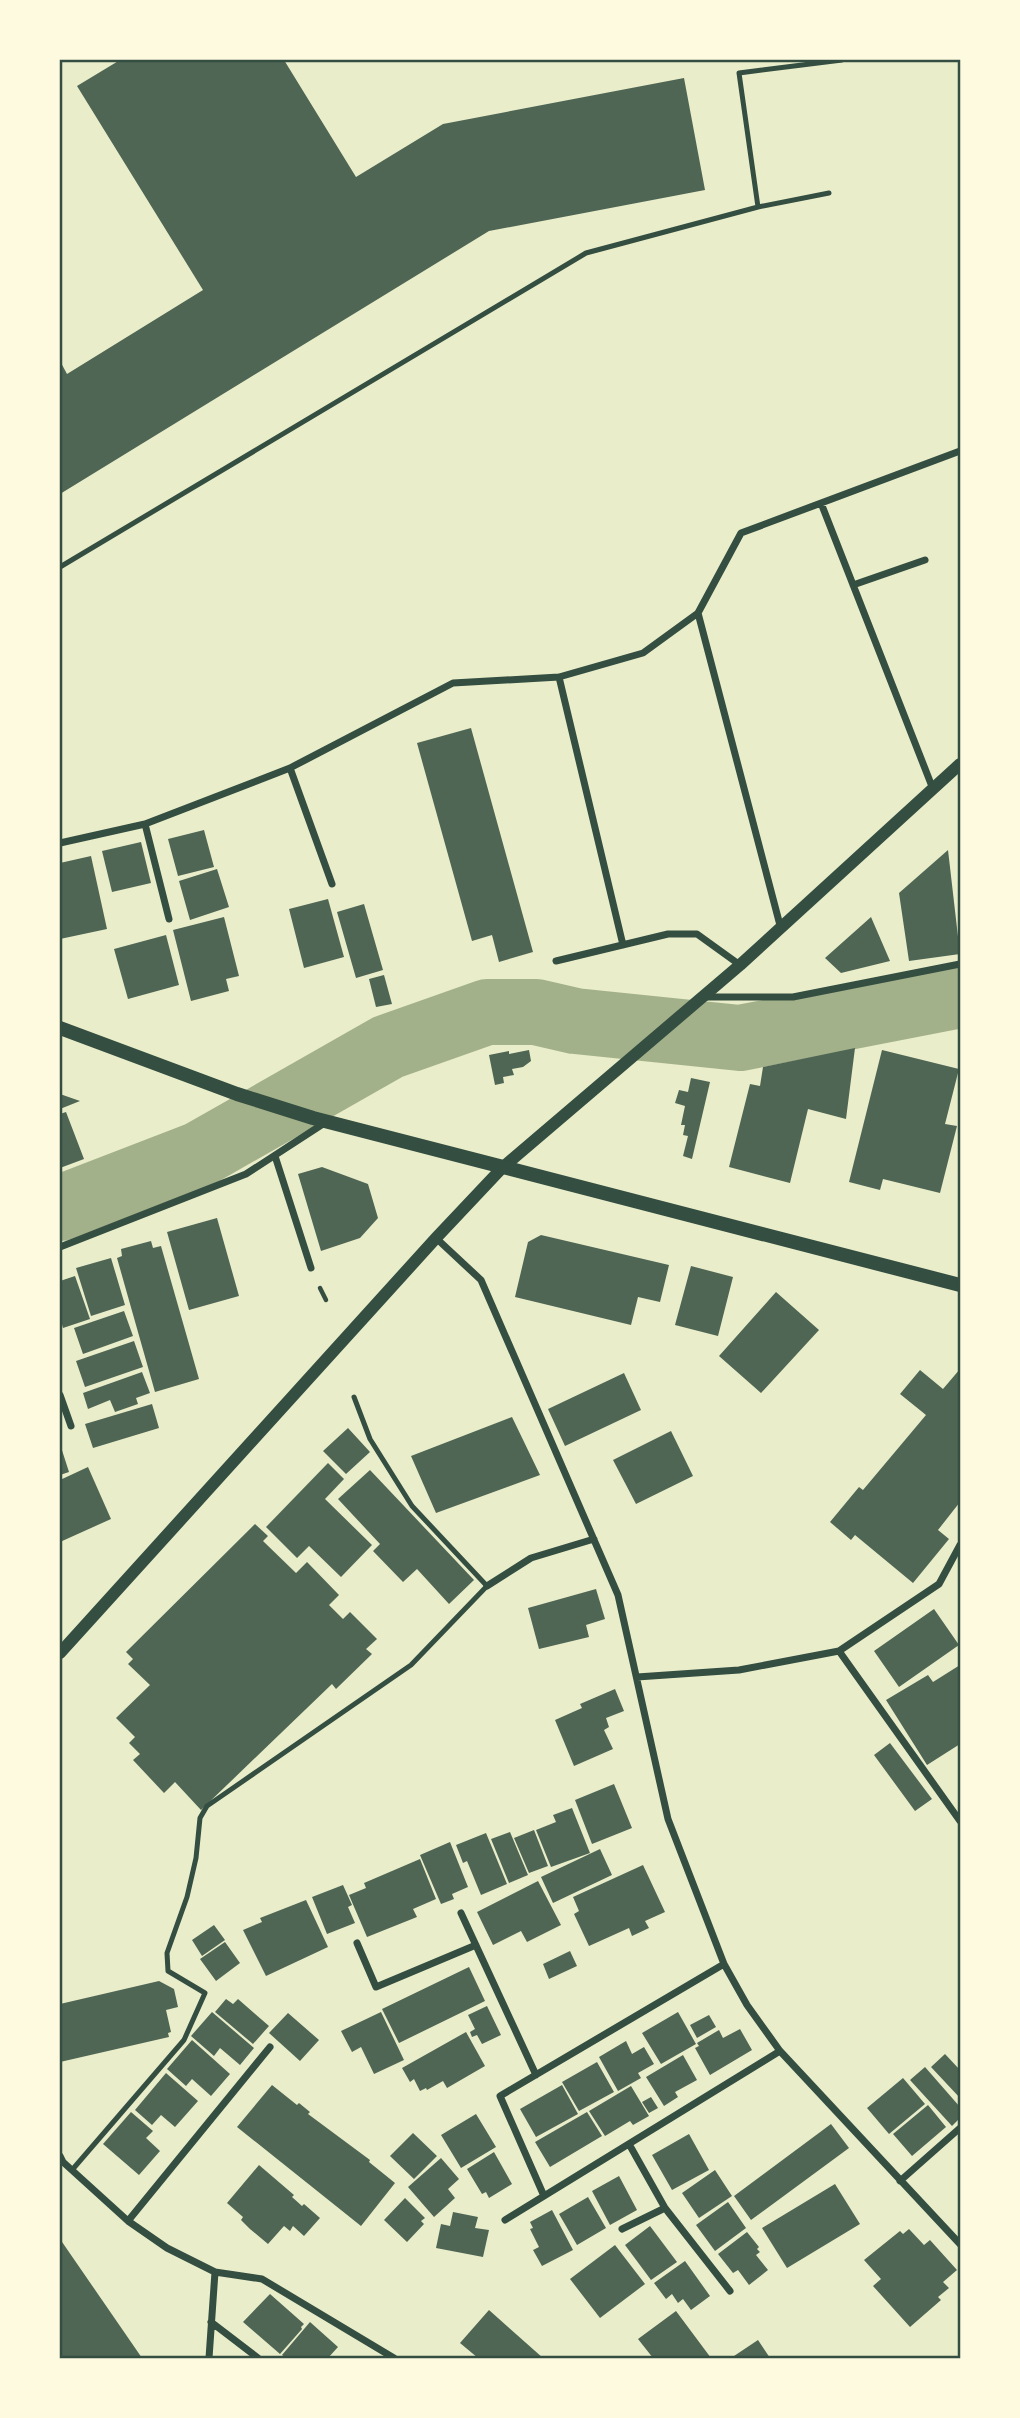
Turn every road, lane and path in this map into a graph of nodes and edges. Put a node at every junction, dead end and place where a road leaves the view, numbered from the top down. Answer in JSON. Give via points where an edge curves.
{"nodes":[{"id":1,"x":842,"y":60,"type":"edge"},
{"id":2,"x":829,"y":193,"type":"dead end"},
{"id":3,"x":758,"y":206,"type":"junction"},
{"id":4,"x":961,"y":451,"type":"edge"},
{"id":5,"x":821,"y":503,"type":"junction"},
{"id":6,"x":925,"y":560,"type":"dead end"},
{"id":7,"x":60,"y":567,"type":"edge"},
{"id":8,"x":853,"y":585,"type":"junction"},
{"id":9,"x":698,"y":613,"type":"junction"},
{"id":10,"x":559,"y":677,"type":"junction"},
{"id":11,"x":961,"y":764,"type":"edge"},
{"id":12,"x":290,"y":768,"type":"junction"},
{"id":13,"x":933,"y":789,"type":"junction"},
{"id":14,"x":145,"y":824,"type":"junction"},
{"id":15,"x":60,"y":843,"type":"edge"},
{"id":16,"x":332,"y":884,"type":"dead end"},
{"id":17,"x":169,"y":919,"type":"dead end"},
{"id":18,"x":781,"y":929,"type":"junction"},
{"id":19,"x":623,"y":945,"type":"junction"},
{"id":20,"x":556,"y":961,"type":"dead end"},
{"id":21,"x":961,"y":964,"type":"edge"},
{"id":22,"x":740,"y":965,"type":"junction"},
{"id":23,"x":703,"y":998,"type":"junction"},
{"id":24,"x":60,"y":1028,"type":"edge"},
{"id":25,"x":320,"y":1120,"type":"junction"},
{"id":26,"x":275,"y":1156,"type":"junction"},
{"id":27,"x":502,"y":1168,"type":"junction"},
{"id":28,"x":436,"y":1238,"type":"junction"},
{"id":29,"x":60,"y":1247,"type":"edge"},
{"id":30,"x":311,"y":1268,"type":"dead end"},
{"id":31,"x":961,"y":1285,"type":"edge"},
{"id":32,"x":60,"y":1395,"type":"edge"},
{"id":33,"x":354,"y":1396,"type":"dead end"},
{"id":34,"x":71,"y":1426,"type":"dead end"},
{"id":35,"x":594,"y":1539,"type":"junction"},
{"id":36,"x":961,"y":1545,"type":"edge"},
{"id":37,"x":952,"y":1561,"type":"junction"},
{"id":38,"x":961,"y":1565,"type":"edge"},
{"id":39,"x":487,"y":1586,"type":"junction"},
{"id":40,"x":839,"y":1651,"type":"junction"},
{"id":41,"x":60,"y":1653,"type":"edge"},
{"id":42,"x":637,"y":1677,"type":"junction"},
{"id":43,"x":961,"y":1821,"type":"edge"},
{"id":44,"x":461,"y":1913,"type":"dead end"},
{"id":45,"x":357,"y":1943,"type":"dead end"},
{"id":46,"x":476,"y":1945,"type":"junction"},
{"id":47,"x":724,"y":1964,"type":"junction"},
{"id":48,"x":270,"y":2048,"type":"dead end"},
{"id":49,"x":780,"y":2051,"type":"junction"},
{"id":50,"x":536,"y":2075,"type":"junction"},
{"id":51,"x":961,"y":2128,"type":"edge"},
{"id":52,"x":629,"y":2144,"type":"junction"},
{"id":53,"x":61,"y":2160,"type":"edge"},
{"id":54,"x":72,"y":2170,"type":"junction"},
{"id":55,"x":900,"y":2181,"type":"junction"},
{"id":56,"x":544,"y":2196,"type":"junction"},
{"id":57,"x":664,"y":2208,"type":"junction"},
{"id":58,"x":505,"y":2220,"type":"dead end"},
{"id":59,"x":128,"y":2221,"type":"junction"},
{"id":60,"x":622,"y":2229,"type":"dead end"},
{"id":61,"x":961,"y":2244,"type":"edge"},
{"id":62,"x":215,"y":2272,"type":"junction"},
{"id":63,"x":730,"y":2291,"type":"dead end"},
{"id":64,"x":211,"y":2322,"type":"junction"},
{"id":65,"x":209,"y":2358,"type":"edge"},
{"id":66,"x":258,"y":2358,"type":"edge"},
{"id":67,"x":394,"y":2358,"type":"edge"}],
"edges":[{"from":1,"to":3,"type":"lane","via":[[739,73]]},
{"from":2,"to":3,"type":"lane"},
{"from":3,"to":7,"type":"lane","via":[[586,253]]},
{"from":4,"to":5,"type":"street"},
{"from":5,"to":8,"type":"street"},
{"from":5,"to":9,"type":"street","via":[[741,533]]},
{"from":6,"to":8,"type":"street"},
{"from":8,"to":13,"type":"street"},
{"from":9,"to":10,"type":"street","via":[[643,653]]},
{"from":9,"to":18,"type":"street"},
{"from":10,"to":12,"type":"street","via":[[453,683]]},
{"from":10,"to":19,"type":"street"},
{"from":11,"to":13,"type":"street"},
{"from":12,"to":14,"type":"street"},
{"from":12,"to":16,"type":"street"},
{"from":13,"to":18,"type":"street"},
{"from":14,"to":15,"type":"street"},
{"from":14,"to":17,"type":"street"},
{"from":18,"to":22,"type":"street"},
{"from":19,"to":20,"type":"street"},
{"from":19,"to":22,"type":"street","via":[[668,934],[697,934]]},
{"from":21,"to":23,"type":"street","via":[[793,998]]},
{"from":22,"to":23,"type":"street"},
{"from":23,"to":27,"type":"street"},
{"from":24,"to":25,"type":"main road"},
{"from":25,"to":26,"type":"street"},
{"from":25,"to":27,"type":"main road"},
{"from":26,"to":29,"type":"street","via":[[246,1174]]},
{"from":26,"to":30,"type":"street"},
{"from":27,"to":28,"type":"street"},
{"from":27,"to":31,"type":"main road"},
{"from":28,"to":35,"type":"street","via":[[481,1280]]},
{"from":28,"to":41,"type":"street"},
{"from":32,"to":34,"type":"street"},
{"from":33,"to":39,"type":"lane","via":[[370,1439],[412,1506]]},
{"from":35,"to":39,"type":"street","via":[[531,1558]]},
{"from":35,"to":42,"type":"street","via":[[618,1595]]},
{"from":36,"to":37,"type":"street"},
{"from":37,"to":38,"type":"street"},
{"from":37,"to":40,"type":"street","via":[[939,1584]]},
{"from":39,"to":54,"type":"lane","via":[[411,1665],[207,1806],[200,1818],[187,1897],[167,1953],[168,1971],[205,1993],[184,2040]]},
{"from":40,"to":42,"type":"street","via":[[739,1670]]},
{"from":40,"to":43,"type":"street"},
{"from":42,"to":47,"type":"street","via":[[668,1819]]},
{"from":44,"to":46,"type":"street"},
{"from":45,"to":46,"type":"street","via":[[376,1987]]},
{"from":46,"to":50,"type":"street"},
{"from":47,"to":49,"type":"street"},
{"from":47,"to":50,"type":"street"},
{"from":48,"to":59,"type":"street"},
{"from":49,"to":52,"type":"street"},
{"from":49,"to":55,"type":"street"},
{"from":50,"to":56,"type":"street","via":[[500,2096]]},
{"from":51,"to":55,"type":"street"},
{"from":52,"to":56,"type":"street"},
{"from":52,"to":57,"type":"street"},
{"from":53,"to":54,"type":"street"},
{"from":54,"to":59,"type":"street"},
{"from":55,"to":61,"type":"street"},
{"from":56,"to":58,"type":"street"},
{"from":57,"to":60,"type":"street"},
{"from":57,"to":63,"type":"street"},
{"from":59,"to":62,"type":"street","via":[[167,2248]]},
{"from":62,"to":64,"type":"street"},
{"from":62,"to":67,"type":"street","via":[[261,2279]]},
{"from":64,"to":65,"type":"street"},
{"from":64,"to":66,"type":"street"}]}
